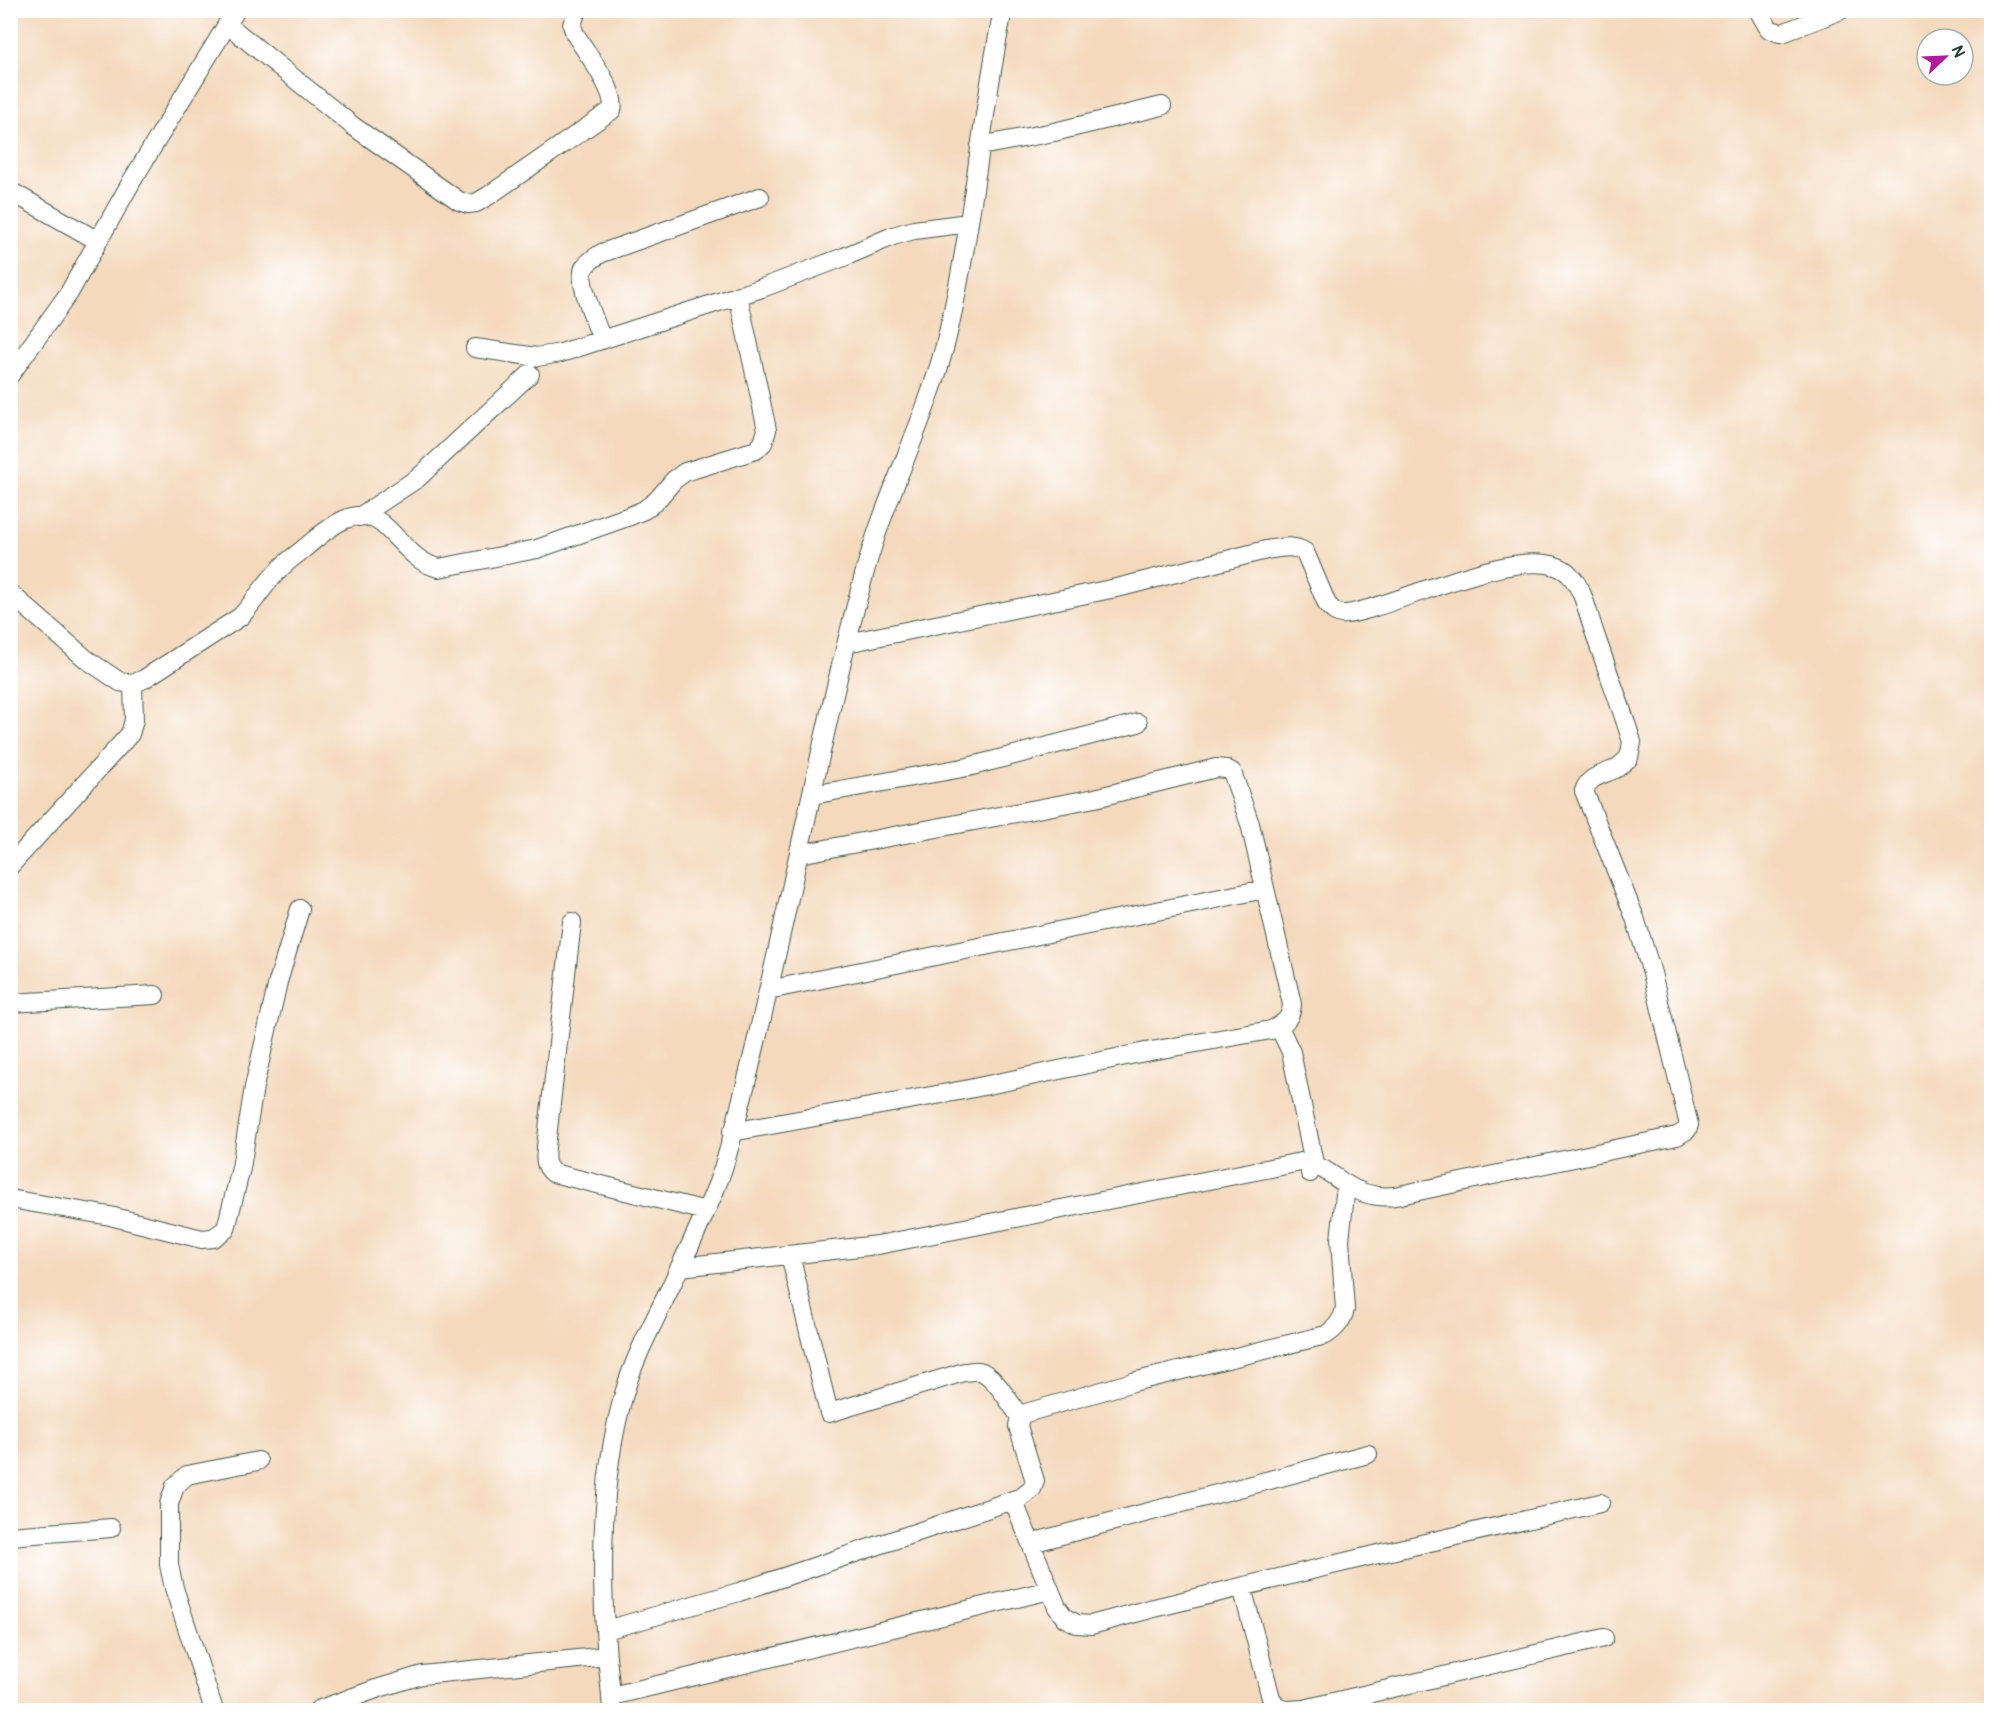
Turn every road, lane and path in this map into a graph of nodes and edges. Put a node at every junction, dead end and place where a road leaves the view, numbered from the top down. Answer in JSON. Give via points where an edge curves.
{"nodes":[{"id":1,"x":577,"y":10,"type":"edge"},
{"id":2,"x":1003,"y":10,"type":"edge"},
{"id":3,"x":1758,"y":10,"type":"edge"},
{"id":4,"x":1841,"y":10,"type":"edge"},
{"id":5,"x":232,"y":18,"type":"edge"},
{"id":6,"x":1162,"y":106,"type":"dead end"},
{"id":7,"x":980,"y":146,"type":"junction"},
{"id":8,"x":10,"y":191,"type":"edge"},
{"id":9,"x":760,"y":197,"type":"dead end"},
{"id":10,"x":969,"y":223,"type":"junction"},
{"id":11,"x":98,"y":241,"type":"junction"},
{"id":12,"x":738,"y":295,"type":"junction"},
{"id":13,"x":603,"y":340,"type":"junction"},
{"id":14,"x":475,"y":348,"type":"dead end"},
{"id":15,"x":530,"y":374,"type":"dead end"},
{"id":16,"x":10,"y":375,"type":"edge"},
{"id":17,"x":359,"y":517,"type":"junction"},
{"id":18,"x":10,"y":593,"type":"edge"},
{"id":19,"x":847,"y":643,"type":"junction"},
{"id":20,"x":133,"y":684,"type":"junction"},
{"id":21,"x":1138,"y":723,"type":"dead end"},
{"id":22,"x":812,"y":795,"type":"junction"},
{"id":23,"x":799,"y":854,"type":"junction"},
{"id":24,"x":10,"y":866,"type":"edge"},
{"id":25,"x":1265,"y":889,"type":"junction"},
{"id":26,"x":300,"y":909,"type":"dead end"},
{"id":27,"x":572,"y":922,"type":"dead end"},
{"id":28,"x":768,"y":990,"type":"junction"},
{"id":29,"x":155,"y":995,"type":"dead end"},
{"id":30,"x":10,"y":1003,"type":"edge"},
{"id":31,"x":1282,"y":1025,"type":"junction"},
{"id":32,"x":732,"y":1132,"type":"junction"},
{"id":33,"x":1312,"y":1168,"type":"junction"},
{"id":34,"x":1346,"y":1185,"type":"junction"},
{"id":35,"x":10,"y":1198,"type":"edge"},
{"id":36,"x":706,"y":1211,"type":"junction"},
{"id":37,"x":790,"y":1255,"type":"junction"},
{"id":38,"x":680,"y":1267,"type":"junction"},
{"id":39,"x":1020,"y":1417,"type":"junction"},
{"id":40,"x":1368,"y":1454,"type":"dead end"},
{"id":41,"x":258,"y":1461,"type":"dead end"},
{"id":42,"x":1013,"y":1500,"type":"junction"},
{"id":43,"x":1600,"y":1503,"type":"dead end"},
{"id":44,"x":111,"y":1528,"type":"dead end"},
{"id":45,"x":10,"y":1536,"type":"edge"},
{"id":46,"x":1031,"y":1543,"type":"junction"},
{"id":47,"x":1242,"y":1587,"type":"junction"},
{"id":48,"x":1050,"y":1590,"type":"junction"},
{"id":49,"x":606,"y":1630,"type":"junction"},
{"id":50,"x":1604,"y":1638,"type":"dead end"},
{"id":51,"x":607,"y":1656,"type":"junction"},
{"id":52,"x":612,"y":1703,"type":"edge"},
{"id":53,"x":214,"y":1710,"type":"edge"},
{"id":54,"x":318,"y":1710,"type":"edge"},
{"id":55,"x":1286,"y":1710,"type":"edge"}],
"edges":[{"from":1,"to":5,"type":"street","via":[[572,25],[575,34],[611,92],[615,103],[612,110],[488,196],[468,204],[436,186],[353,126]]},
{"from":2,"to":7,"type":"street"},
{"from":3,"to":4,"type":"street","via":[[1769,29],[1780,33]]},
{"from":5,"to":11,"type":"street"},
{"from":6,"to":7,"type":"street"},
{"from":7,"to":10,"type":"street"},
{"from":8,"to":11,"type":"street"},
{"from":9,"to":13,"type":"street","via":[[591,260],[582,279]]},
{"from":10,"to":12,"type":"street","via":[[893,236]]},
{"from":10,"to":19,"type":"street","via":[[947,337],[927,404],[865,570]]},
{"from":11,"to":16,"type":"street","via":[[69,293]]},
{"from":12,"to":13,"type":"street"},
{"from":12,"to":17,"type":"street","via":[[767,430],[756,450],[685,472],[656,501],[630,516],[537,549],[458,566],[429,566],[380,522]]},
{"from":13,"to":14,"type":"street","via":[[537,357]]},
{"from":15,"to":17,"type":"street","via":[[418,478]]},
{"from":17,"to":20,"type":"street","via":[[334,524],[279,569],[240,616]]},
{"from":18,"to":20,"type":"street","via":[[86,659],[120,682]]},
{"from":19,"to":22,"type":"street"},
{"from":19,"to":34,"type":"street","via":[[1121,587],[1287,547],[1305,552],[1327,604],[1346,614],[1507,565],[1541,564],[1569,573],[1582,598],[1632,742],[1629,758],[1593,778],[1584,791],[1635,918],[1652,973],[1689,1121],[1687,1130],[1677,1137],[1395,1196],[1365,1194]]},
{"from":20,"to":24,"type":"street","via":[[134,720],[130,734]]},
{"from":21,"to":22,"type":"street","via":[[968,767]]},
{"from":22,"to":23,"type":"street"},
{"from":23,"to":25,"type":"street","via":[[1095,798],[1226,768],[1233,772],[1250,824]]},
{"from":23,"to":28,"type":"street"},
{"from":25,"to":28,"type":"street"},
{"from":25,"to":31,"type":"street","via":[[1292,1004],[1292,1012]]},
{"from":26,"to":35,"type":"street","via":[[267,1029],[226,1229],[213,1238],[202,1239],[110,1216]]},
{"from":27,"to":36,"type":"street","via":[[544,1161],[547,1168],[553,1173]]},
{"from":28,"to":32,"type":"street"},
{"from":29,"to":30,"type":"street"},
{"from":31,"to":32,"type":"street","via":[[964,1090]]},
{"from":31,"to":33,"type":"street","via":[[1281,1031],[1292,1052]]},
{"from":32,"to":36,"type":"street"},
{"from":33,"to":34,"type":"street"},
{"from":33,"to":37,"type":"street","via":[[1301,1162],[878,1245]]},
{"from":34,"to":39,"type":"street","via":[[1340,1240],[1345,1309],[1336,1328],[1326,1335],[1133,1382]]},
{"from":36,"to":38,"type":"street"},
{"from":37,"to":38,"type":"street"},
{"from":37,"to":39,"type":"street","via":[[829,1413],[964,1372],[979,1371],[987,1374]]},
{"from":38,"to":49,"type":"street","via":[[644,1338],[613,1439],[603,1528]]},
{"from":39,"to":42,"type":"street","via":[[1018,1426],[1035,1481],[1032,1489]]},
{"from":40,"to":46,"type":"street"},
{"from":41,"to":53,"type":"street","via":[[188,1475],[175,1485],[169,1504],[169,1564],[174,1588]]},
{"from":42,"to":46,"type":"street"},
{"from":42,"to":49,"type":"street","via":[[739,1592]]},
{"from":43,"to":47,"type":"street"},
{"from":44,"to":45,"type":"street"},
{"from":46,"to":48,"type":"street"},
{"from":47,"to":48,"type":"street","via":[[1091,1625],[1077,1624],[1065,1617]]},
{"from":47,"to":55,"type":"street","via":[[1270,1698]]},
{"from":48,"to":52,"type":"street"},
{"from":49,"to":51,"type":"street"},
{"from":50,"to":55,"type":"street"},
{"from":51,"to":52,"type":"street"},
{"from":51,"to":54,"type":"street","via":[[422,1675]]}]}
